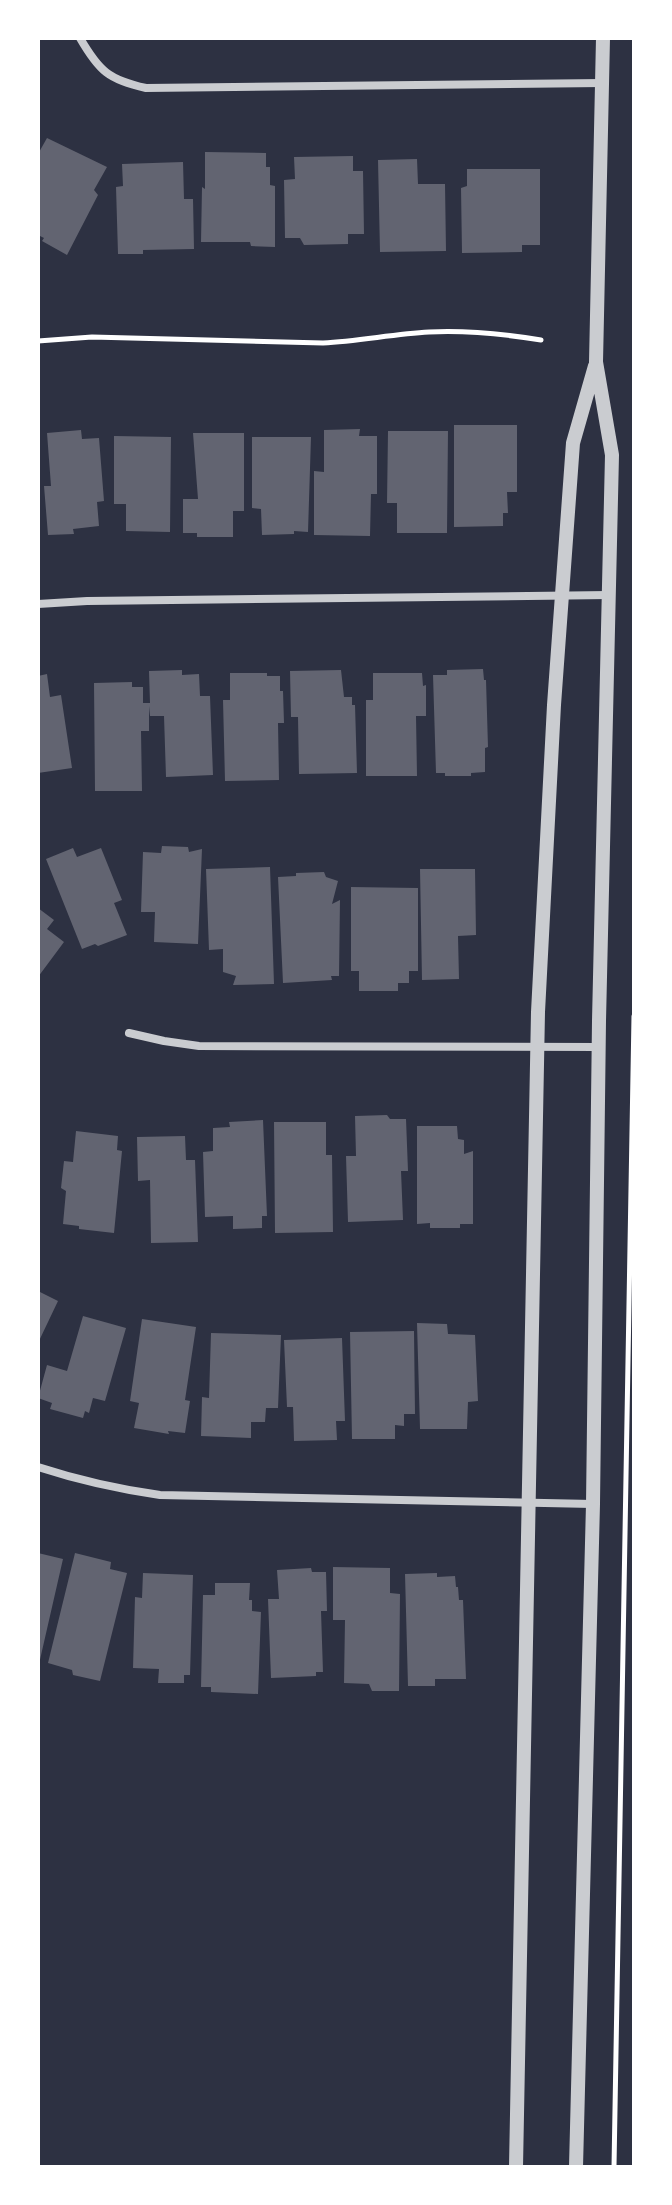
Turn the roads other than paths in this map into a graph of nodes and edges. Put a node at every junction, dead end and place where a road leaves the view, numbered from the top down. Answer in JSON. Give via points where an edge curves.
{"nodes":[{"id":1,"x":80,"y":38,"type":"edge"},
{"id":2,"x":603,"y":38,"type":"edge"},
{"id":3,"x":603,"y":83,"type":"junction"},
{"id":4,"x":596,"y":362,"type":"junction"},
{"id":5,"x":609,"y":595,"type":"junction"},
{"id":6,"x":561,"y":597,"type":"junction"},
{"id":7,"x":38,"y":604,"type":"edge"},
{"id":8,"x":129,"y":1033,"type":"dead end"},
{"id":9,"x":538,"y":1047,"type":"junction"},
{"id":10,"x":599,"y":1047,"type":"junction"},
{"id":11,"x":38,"y":1467,"type":"edge"},
{"id":12,"x":530,"y":1502,"type":"junction"},
{"id":13,"x":593,"y":1504,"type":"junction"},
{"id":14,"x":516,"y":2167,"type":"edge"},
{"id":15,"x":576,"y":2167,"type":"edge"}],
"edges":[{"from":1,"to":3,"type":"street","via":[[102,71],[146,88]]},
{"from":2,"to":3,"type":"street"},
{"from":3,"to":4,"type":"street"},
{"from":4,"to":5,"type":"street","via":[[612,455]]},
{"from":4,"to":6,"type":"street","via":[[573,443]]},
{"from":5,"to":6,"type":"street"},
{"from":5,"to":10,"type":"street"},
{"from":6,"to":7,"type":"street"},
{"from":6,"to":9,"type":"street"},
{"from":8,"to":9,"type":"street","via":[[199,1046]]},
{"from":9,"to":10,"type":"street"},
{"from":9,"to":12,"type":"street"},
{"from":10,"to":13,"type":"street"},
{"from":11,"to":12,"type":"street","via":[[160,1495]]},
{"from":12,"to":13,"type":"street"},
{"from":12,"to":14,"type":"street"},
{"from":13,"to":15,"type":"street"}]}
